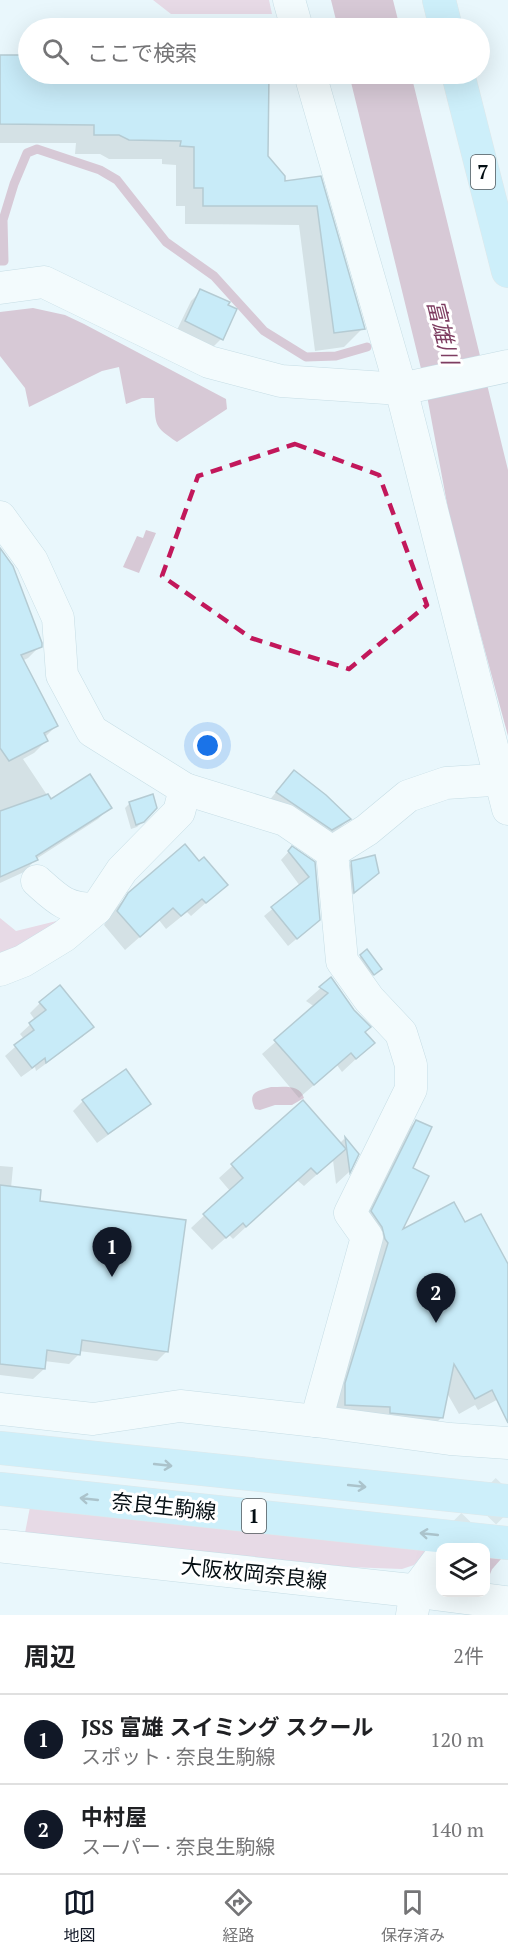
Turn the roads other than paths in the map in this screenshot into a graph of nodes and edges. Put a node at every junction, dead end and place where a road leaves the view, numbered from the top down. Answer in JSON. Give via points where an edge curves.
{"nodes":[{"id":1,"x":289,"y":0,"type":"edge"},
{"id":2,"x":439,"y":0,"type":"edge"},
{"id":3,"x":294,"y":18,"type":"edge"},
{"id":4,"x":444,"y":18,"type":"edge"},
{"id":5,"x":313,"y":84,"type":"edge"},
{"id":6,"x":461,"y":84,"type":"edge"},
{"id":7,"x":508,"y":271,"type":"edge"},
{"id":8,"x":0,"y":288,"type":"edge"},
{"id":9,"x":501,"y":368,"type":"edge"},
{"id":10,"x":413,"y":387,"type":"junction"},
{"id":11,"x":0,"y":518,"type":"edge"},
{"id":12,"x":185,"y":789,"type":"junction"},
{"id":13,"x":506,"y":789,"type":"edge"},
{"id":14,"x":332,"y":852,"type":"junction"},
{"id":15,"x":38,"y":881,"type":"dead end"},
{"id":16,"x":96,"y":909,"type":"junction"},
{"id":17,"x":0,"y":970,"type":"edge"},
{"id":18,"x":0,"y":1409,"type":"edge"},
{"id":19,"x":316,"y":1421,"type":"junction"},
{"id":20,"x":508,"y":1443,"type":"edge"},
{"id":21,"x":0,"y":1448,"type":"edge"},
{"id":22,"x":0,"y":1490,"type":"edge"},
{"id":23,"x":508,"y":1501,"type":"edge"},
{"id":24,"x":508,"y":1543,"type":"edge"},
{"id":25,"x":0,"y":1546,"type":"edge"},
{"id":26,"x":436,"y":1566,"type":"edge"},
{"id":27,"x":414,"y":1603,"type":"edge"},
{"id":28,"x":508,"y":1603,"type":"edge"}],
"edges":[{"from":1,"to":3,"type":"street"},
{"from":2,"to":4,"type":"main road"},
{"from":5,"to":10,"type":"street"},
{"from":6,"to":7,"type":"main road","number":"7"},
{"from":8,"to":10,"type":"street","via":[[44,282],[208,362],[281,381]]},
{"from":9,"to":10,"type":"street"},
{"from":10,"to":13,"type":"street"},
{"from":11,"to":12,"type":"street","via":[[32,561],[58,618],[62,675],[92,731]]},
{"from":12,"to":14,"type":"street","via":[[285,820]]},
{"from":12,"to":16,"type":"street","via":[[180,812],[122,870]]},
{"from":13,"to":14,"type":"street","via":[[446,783],[408,796],[367,830]]},
{"from":14,"to":19,"type":"street","via":[[342,962],[401,1033],[411,1065],[411,1089],[350,1213],[367,1238]]},
{"from":15,"to":16,"type":"street","via":[[60,901],[81,909]]},
{"from":16,"to":17,"type":"street","via":[[64,936]]},
{"from":18,"to":19,"type":"street","via":[[93,1419],[180,1406]]},
{"from":19,"to":20,"type":"street"},
{"from":21,"to":23,"type":"main road","name":"奈良生駒線","number":"1","one_way":true},
{"from":24,"to":22,"type":"main road","name":"奈良生駒線","number":"1","one_way":true},
{"from":25,"to":27,"type":"main road","name":"大阪枚岡奈良線"},
{"from":26,"to":27,"type":"main road"},
{"from":27,"to":28,"type":"main road","name":"大阪枚岡奈良線"}]}
